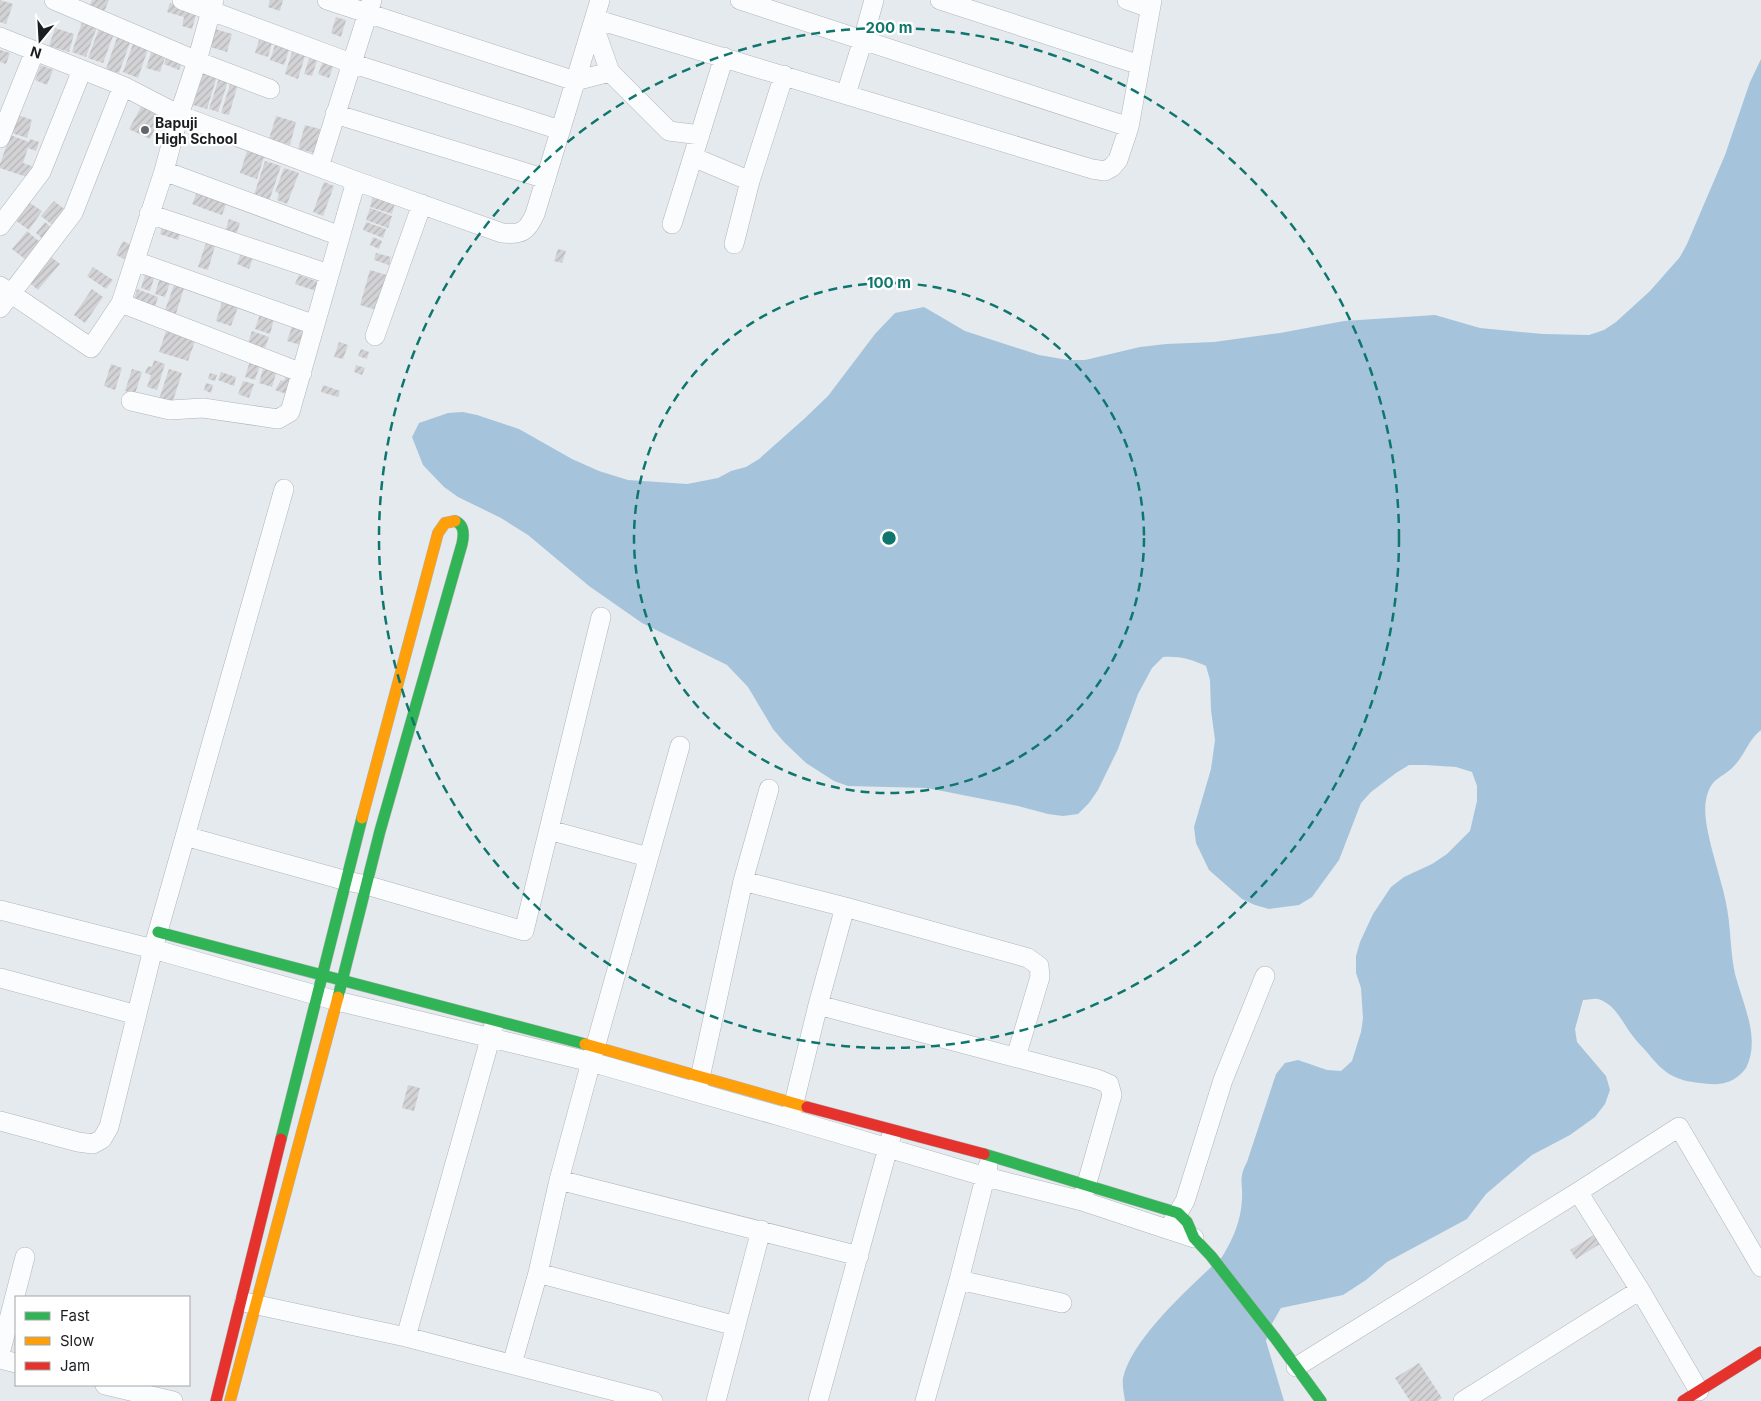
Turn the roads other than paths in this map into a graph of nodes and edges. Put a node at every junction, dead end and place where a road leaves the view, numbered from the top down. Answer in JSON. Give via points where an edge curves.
{"nodes":[{"id":1,"x":54,"y":0,"type":"edge"},
{"id":2,"x":182,"y":0,"type":"edge"},
{"id":3,"x":327,"y":0,"type":"edge"},
{"id":4,"x":600,"y":0,"type":"edge"},
{"id":5,"x":740,"y":0,"type":"edge"},
{"id":6,"x":874,"y":0,"type":"edge"},
{"id":7,"x":940,"y":0,"type":"edge"},
{"id":8,"x":1127,"y":0,"type":"edge"},
{"id":9,"x":1151,"y":4,"type":"edge"},
{"id":10,"x":213,"y":6,"type":"edge"},
{"id":11,"x":370,"y":7,"type":"edge"},
{"id":12,"x":594,"y":21,"type":"junction"},
{"id":13,"x":0,"y":38,"type":"edge"},
{"id":14,"x":863,"y":40,"type":"junction"},
{"id":15,"x":35,"y":50,"type":"junction"},
{"id":16,"x":724,"y":57,"type":"junction"},
{"id":17,"x":197,"y":61,"type":"junction"},
{"id":18,"x":351,"y":63,"type":"junction"},
{"id":19,"x":1140,"y":65,"type":"junction"},
{"id":20,"x":82,"y":70,"type":"junction"},
{"id":21,"x":610,"y":72,"type":"junction"},
{"id":22,"x":784,"y":75,"type":"junction"},
{"id":23,"x":575,"y":82,"type":"junction"},
{"id":24,"x":123,"y":86,"type":"junction"},
{"id":25,"x":270,"y":89,"type":"dead end"},
{"id":26,"x":846,"y":94,"type":"junction"},
{"id":27,"x":335,"y":114,"type":"junction"},
{"id":28,"x":178,"y":115,"type":"junction"},
{"id":29,"x":1129,"y":127,"type":"junction"},
{"id":30,"x":560,"y":130,"type":"junction"},
{"id":31,"x":700,"y":135,"type":"junction"},
{"id":32,"x":0,"y":138,"type":"edge"},
{"id":33,"x":693,"y":157,"type":"junction"},
{"id":34,"x":319,"y":167,"type":"junction"},
{"id":35,"x":164,"y":171,"type":"junction"},
{"id":36,"x":546,"y":179,"type":"junction"},
{"id":37,"x":356,"y":181,"type":"junction"},
{"id":38,"x":750,"y":181,"type":"junction"},
{"id":39,"x":422,"y":204,"type":"junction"},
{"id":40,"x":149,"y":214,"type":"junction"},
{"id":41,"x":672,"y":224,"type":"dead end"},
{"id":42,"x":0,"y":226,"type":"edge"},
{"id":43,"x":340,"y":236,"type":"junction"},
{"id":44,"x":734,"y":244,"type":"dead end"},
{"id":45,"x":135,"y":261,"type":"junction"},
{"id":46,"x":329,"y":274,"type":"junction"},
{"id":47,"x":3,"y":296,"type":"edge"},
{"id":48,"x":121,"y":303,"type":"junction"},
{"id":49,"x":315,"y":325,"type":"junction"},
{"id":50,"x":375,"y":336,"type":"dead end"},
{"id":51,"x":302,"y":373,"type":"junction"},
{"id":52,"x":131,"y":401,"type":"dead end"},
{"id":53,"x":284,"y":489,"type":"dead end"},
{"id":54,"x":601,"y":617,"type":"dead end"},
{"id":55,"x":680,"y":746,"type":"dead end"},
{"id":56,"x":769,"y":789,"type":"dead end"},
{"id":57,"x":549,"y":830,"type":"junction"},
{"id":58,"x":185,"y":836,"type":"junction"},
{"id":59,"x":648,"y":858,"type":"junction"},
{"id":60,"x":347,"y":881,"type":"junction"},
{"id":61,"x":744,"y":882,"type":"junction"},
{"id":62,"x":366,"y":885,"type":"junction"},
{"id":63,"x":845,"y":908,"type":"junction"},
{"id":64,"x":0,"y":910,"type":"edge"},
{"id":65,"x":155,"y":941,"type":"junction"},
{"id":66,"x":323,"y":975,"type":"junction"},
{"id":67,"x":1264,"y":976,"type":"dead end"},
{"id":68,"x":0,"y":978,"type":"edge"},
{"id":69,"x":342,"y":980,"type":"junction"},
{"id":70,"x":318,"y":996,"type":"junction"},
{"id":71,"x":337,"y":1001,"type":"junction"},
{"id":72,"x":818,"y":1005,"type":"junction"},
{"id":73,"x":137,"y":1015,"type":"junction"},
{"id":74,"x":493,"y":1029,"type":"junction"},
{"id":75,"x":593,"y":1054,"type":"junction"},
{"id":76,"x":1016,"y":1057,"type":"junction"},
{"id":77,"x":698,"y":1085,"type":"junction"},
{"id":78,"x":792,"y":1111,"type":"junction"},
{"id":79,"x":0,"y":1121,"type":"edge"},
{"id":80,"x":893,"y":1130,"type":"junction"},
{"id":81,"x":888,"y":1149,"type":"junction"},
{"id":82,"x":990,"y":1156,"type":"junction"},
{"id":83,"x":986,"y":1177,"type":"junction"},
{"id":84,"x":559,"y":1180,"type":"junction"},
{"id":85,"x":1578,"y":1192,"type":"junction"},
{"id":86,"x":1084,"y":1193,"type":"junction"},
{"id":87,"x":1173,"y":1221,"type":"junction"},
{"id":88,"x":761,"y":1230,"type":"junction"},
{"id":89,"x":1194,"y":1238,"type":"joint"},
{"id":90,"x":859,"y":1256,"type":"junction"},
{"id":91,"x":25,"y":1257,"type":"dead end"},
{"id":92,"x":1761,"y":1267,"type":"edge"},
{"id":93,"x":538,"y":1273,"type":"junction"},
{"id":94,"x":959,"y":1280,"type":"junction"},
{"id":95,"x":1640,"y":1290,"type":"junction"},
{"id":96,"x":248,"y":1303,"type":"junction"},
{"id":97,"x":1062,"y":1304,"type":"dead end"},
{"id":98,"x":736,"y":1326,"type":"junction"},
{"id":99,"x":406,"y":1337,"type":"junction"},
{"id":100,"x":1761,"y":1352,"type":"edge"},
{"id":101,"x":0,"y":1354,"type":"edge"},
{"id":102,"x":0,"y":1359,"type":"edge"},
{"id":103,"x":15,"y":1363,"type":"edge"},
{"id":104,"x":512,"y":1364,"type":"junction"},
{"id":105,"x":1296,"y":1367,"type":"junction"},
{"id":106,"x":109,"y":1386,"type":"edge"},
{"id":107,"x":1691,"y":1396,"type":"edge"},
{"id":108,"x":173,"y":1401,"type":"edge"},
{"id":109,"x":216,"y":1401,"type":"edge"},
{"id":110,"x":230,"y":1401,"type":"edge"},
{"id":111,"x":652,"y":1401,"type":"edge"},
{"id":112,"x":716,"y":1401,"type":"edge"},
{"id":113,"x":818,"y":1401,"type":"edge"},
{"id":114,"x":925,"y":1401,"type":"edge"},
{"id":115,"x":1321,"y":1401,"type":"edge"},
{"id":116,"x":1463,"y":1401,"type":"edge"}],
"edges":[{"from":1,"to":17,"type":"street"},
{"from":2,"to":10,"type":"street"},
{"from":3,"to":11,"type":"street"},
{"from":4,"to":12,"type":"street"},
{"from":5,"to":14,"type":"street"},
{"from":6,"to":14,"type":"street"},
{"from":7,"to":19,"type":"street"},
{"from":8,"to":9,"type":"street"},
{"from":9,"to":19,"type":"street"},
{"from":10,"to":17,"type":"street"},
{"from":10,"to":18,"type":"street"},
{"from":11,"to":18,"type":"street"},
{"from":11,"to":23,"type":"street"},
{"from":12,"to":16,"type":"street"},
{"from":12,"to":21,"type":"street"},
{"from":12,"to":23,"type":"street"},
{"from":13,"to":15,"type":"street"},
{"from":14,"to":26,"type":"street"},
{"from":14,"to":29,"type":"street"},
{"from":15,"to":20,"type":"street"},
{"from":15,"to":32,"type":"street"},
{"from":16,"to":22,"type":"street"},
{"from":16,"to":31,"type":"street"},
{"from":17,"to":25,"type":"street"},
{"from":17,"to":28,"type":"street"},
{"from":18,"to":27,"type":"street"},
{"from":18,"to":30,"type":"street"},
{"from":19,"to":29,"type":"street"},
{"from":20,"to":24,"type":"street"},
{"from":20,"to":42,"type":"street","via":[[41,172]]},
{"from":21,"to":23,"type":"street"},
{"from":21,"to":31,"type":"street","via":[[669,131]]},
{"from":22,"to":26,"type":"street"},
{"from":22,"to":38,"type":"street"},
{"from":23,"to":30,"type":"street"},
{"from":24,"to":28,"type":"street"},
{"from":24,"to":47,"type":"street","via":[[73,213]]},
{"from":26,"to":29,"type":"street","via":[[1092,169],[1112,167],[1118,160]]},
{"from":27,"to":34,"type":"street"},
{"from":27,"to":36,"type":"street"},
{"from":28,"to":34,"type":"street"},
{"from":28,"to":35,"type":"street"},
{"from":30,"to":36,"type":"street"},
{"from":31,"to":33,"type":"street"},
{"from":33,"to":38,"type":"street"},
{"from":33,"to":41,"type":"street"},
{"from":34,"to":37,"type":"street"},
{"from":35,"to":40,"type":"street"},
{"from":35,"to":43,"type":"street"},
{"from":36,"to":39,"type":"street","via":[[530,224],[524,232],[514,235]]},
{"from":37,"to":39,"type":"street"},
{"from":37,"to":43,"type":"street"},
{"from":38,"to":44,"type":"street"},
{"from":39,"to":50,"type":"street"},
{"from":40,"to":45,"type":"street"},
{"from":40,"to":46,"type":"street"},
{"from":43,"to":46,"type":"street"},
{"from":45,"to":48,"type":"street"},
{"from":45,"to":49,"type":"street"},
{"from":46,"to":49,"type":"street"},
{"from":47,"to":48,"type":"street","via":[[91,348]]},
{"from":48,"to":51,"type":"street"},
{"from":49,"to":51,"type":"street"},
{"from":51,"to":52,"type":"street","via":[[290,412],[278,419],[203,408],[170,410]]},
{"from":53,"to":58,"type":"street"},
{"from":54,"to":57,"type":"street"},
{"from":55,"to":59,"type":"street"},
{"from":56,"to":61,"type":"street"},
{"from":57,"to":59,"type":"street"},
{"from":57,"to":62,"type":"street","via":[[524,931]]},
{"from":58,"to":60,"type":"street"},
{"from":58,"to":65,"type":"street"},
{"from":59,"to":75,"type":"street"},
{"from":60,"to":62,"type":"street"},
{"from":60,"to":62,"type":"street","via":[[439,529],[449,521],[456,521],[462,525],[462,544]]},
{"from":60,"to":66,"type":"street"},
{"from":61,"to":63,"type":"street"},
{"from":61,"to":77,"type":"street"},
{"from":62,"to":69,"type":"street"},
{"from":63,"to":72,"type":"street"},
{"from":63,"to":76,"type":"street","via":[[1028,958],[1039,966],[1040,977]]},
{"from":64,"to":65,"type":"street"},
{"from":65,"to":66,"type":"street"},
{"from":65,"to":70,"type":"street"},
{"from":65,"to":73,"type":"street"},
{"from":66,"to":69,"type":"street"},
{"from":66,"to":70,"type":"street"},
{"from":67,"to":87,"type":"street","via":[[1224,1080],[1185,1201]]},
{"from":68,"to":73,"type":"street"},
{"from":69,"to":71,"type":"street"},
{"from":69,"to":74,"type":"street"},
{"from":70,"to":71,"type":"street"},
{"from":70,"to":96,"type":"street"},
{"from":71,"to":74,"type":"street"},
{"from":71,"to":96,"type":"street"},
{"from":72,"to":76,"type":"street"},
{"from":72,"to":78,"type":"street"},
{"from":73,"to":79,"type":"street","via":[[109,1127],[102,1139],[93,1144],[78,1142]]},
{"from":74,"to":75,"type":"street"},
{"from":74,"to":99,"type":"street"},
{"from":75,"to":77,"type":"street"},
{"from":75,"to":84,"type":"street"},
{"from":76,"to":86,"type":"street","via":[[1109,1084],[1112,1095]]},
{"from":77,"to":78,"type":"street"},
{"from":78,"to":80,"type":"street"},
{"from":78,"to":81,"type":"street"},
{"from":80,"to":81,"type":"street"},
{"from":80,"to":82,"type":"street"},
{"from":81,"to":83,"type":"street"},
{"from":81,"to":90,"type":"street"},
{"from":82,"to":83,"type":"street"},
{"from":82,"to":86,"type":"street"},
{"from":83,"to":86,"type":"street"},
{"from":83,"to":94,"type":"street"},
{"from":84,"to":88,"type":"street"},
{"from":84,"to":93,"type":"street"},
{"from":85,"to":92,"type":"street","via":[[1679,1127]]},
{"from":85,"to":95,"type":"street"},
{"from":85,"to":105,"type":"street"},
{"from":86,"to":87,"type":"street"},
{"from":87,"to":89,"type":"street"},
{"from":88,"to":90,"type":"street"},
{"from":88,"to":98,"type":"street"},
{"from":89,"to":105,"type":"street"},
{"from":90,"to":113,"type":"street"},
{"from":91,"to":101,"type":"street"},
{"from":93,"to":98,"type":"street"},
{"from":93,"to":104,"type":"street"},
{"from":94,"to":97,"type":"street"},
{"from":94,"to":114,"type":"street"},
{"from":95,"to":107,"type":"street"},
{"from":95,"to":116,"type":"street"},
{"from":96,"to":99,"type":"street"},
{"from":96,"to":109,"type":"street"},
{"from":96,"to":110,"type":"street"},
{"from":98,"to":112,"type":"street"},
{"from":99,"to":104,"type":"street"},
{"from":100,"to":107,"type":"street"},
{"from":102,"to":103,"type":"street"},
{"from":104,"to":111,"type":"street"},
{"from":105,"to":115,"type":"street"},
{"from":106,"to":108,"type":"street"}]}
